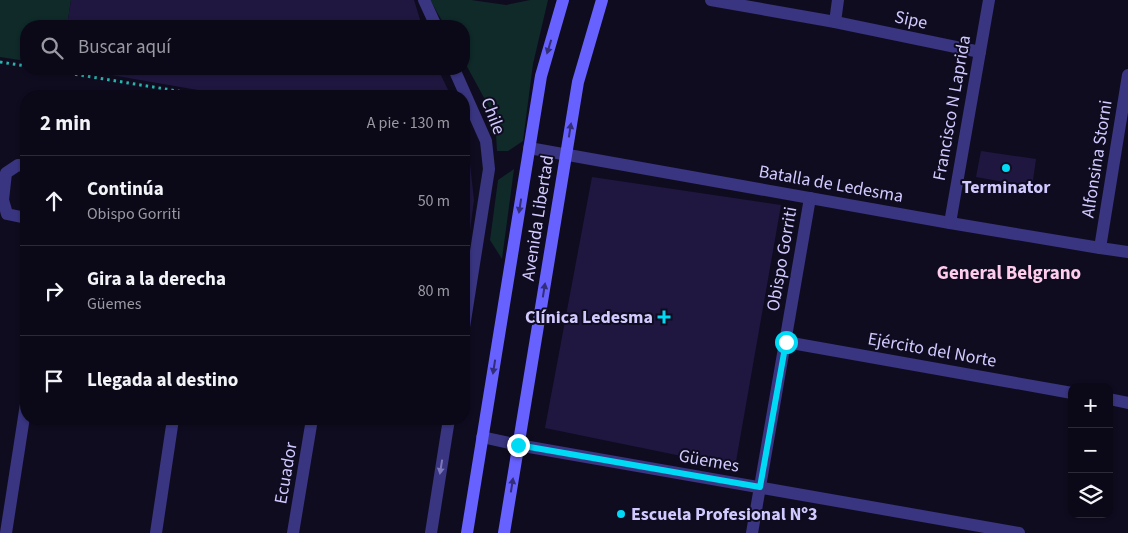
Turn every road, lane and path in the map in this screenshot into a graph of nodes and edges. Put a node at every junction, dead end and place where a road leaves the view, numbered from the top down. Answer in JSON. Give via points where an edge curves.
{"nodes":[{"id":1,"x":424,"y":0,"type":"edge"},
{"id":2,"x":563,"y":0,"type":"edge"},
{"id":3,"x":602,"y":0,"type":"edge"},
{"id":4,"x":711,"y":0,"type":"edge"},
{"id":5,"x":838,"y":0,"type":"edge"},
{"id":6,"x":989,"y":0,"type":"edge"},
{"id":7,"x":433,"y":20,"type":"edge"},
{"id":8,"x":835,"y":22,"type":"junction"},
{"id":9,"x":980,"y":52,"type":"junction"},
{"id":10,"x":0,"y":62,"type":"edge"},
{"id":11,"x":20,"y":65,"type":"edge"},
{"id":12,"x":80,"y":75,"type":"edge"},
{"id":13,"x":457,"y":75,"type":"edge"},
{"id":14,"x":1128,"y":75,"type":"edge"},
{"id":15,"x":171,"y":90,"type":"edge"},
{"id":16,"x":463,"y":90,"type":"edge"},
{"id":17,"x":470,"y":105,"type":"edge"},
{"id":18,"x":529,"y":148,"type":"junction"},
{"id":19,"x":567,"y":154,"type":"junction"},
{"id":20,"x":20,"y":166,"type":"edge"},
{"id":21,"x":810,"y":198,"type":"junction"},
{"id":22,"x":20,"y":217,"type":"edge"},
{"id":23,"x":950,"y":223,"type":"junction"},
{"id":24,"x":1100,"y":248,"type":"junction"},
{"id":25,"x":1128,"y":252,"type":"edge"},
{"id":26,"x":470,"y":289,"type":"edge"},
{"id":27,"x":786,"y":342,"type":"junction"},
{"id":28,"x":1068,"y":392,"type":"edge"},
{"id":29,"x":1113,"y":400,"type":"edge"},
{"id":30,"x":1128,"y":403,"type":"edge"},
{"id":31,"x":23,"y":425,"type":"edge"},
{"id":32,"x":172,"y":425,"type":"edge"},
{"id":33,"x":311,"y":425,"type":"edge"},
{"id":34,"x":448,"y":425,"type":"edge"},
{"id":35,"x":482,"y":437,"type":"junction"},
{"id":36,"x":518,"y":445,"type":"junction"},
{"id":37,"x":760,"y":487,"type":"junction"},
{"id":38,"x":977,"y":529,"type":"edge"},
{"id":39,"x":6,"y":533,"type":"edge"},
{"id":40,"x":156,"y":533,"type":"edge"},
{"id":41,"x":293,"y":533,"type":"edge"},
{"id":42,"x":431,"y":533,"type":"edge"},
{"id":43,"x":467,"y":533,"type":"edge"},
{"id":44,"x":504,"y":533,"type":"edge"},
{"id":45,"x":752,"y":533,"type":"edge"},
{"id":46,"x":1019,"y":533,"type":"edge"}],
"edges":[{"from":1,"to":7,"type":"street"},
{"from":2,"to":18,"type":"main road","name":"Avenida Libertad","one_way":true,"via":[[541,76]]},
{"from":19,"to":3,"type":"main road","name":"Avenida Libertad","one_way":true,"via":[[578,82]]},
{"from":4,"to":8,"type":"street","name":"Sipe"},
{"from":5,"to":8,"type":"street"},
{"from":6,"to":9,"type":"street","name":"Francisco N Laprida"},
{"from":8,"to":9,"type":"street","name":"Sipe"},
{"from":9,"to":23,"type":"street","name":"Francisco N Laprida"},
{"from":10,"to":11,"type":"path"},
{"from":12,"to":15,"type":"path"},
{"from":13,"to":16,"type":"street","name":"Chile"},
{"from":14,"to":24,"type":"street","name":"Alfonsina Storni"},
{"from":17,"to":26,"type":"street","name":"Chile","via":[[486,141],[489,169]]},
{"from":18,"to":19,"type":"street","name":"Batalla de Ledesma"},
{"from":18,"to":35,"type":"main road","name":"Avenida Libertad","one_way":true},
{"from":19,"to":21,"type":"street","name":"Batalla de Ledesma"},
{"from":36,"to":19,"type":"main road","name":"Avenida Libertad","one_way":true},
{"from":20,"to":22,"type":"street","via":[[6,173],[4,200],[7,214]]},
{"from":21,"to":23,"type":"street","name":"Batalla de Ledesma"},
{"from":21,"to":27,"type":"street","name":"Obispo Gorriti"},
{"from":23,"to":24,"type":"street","name":"Batalla de Ledesma"},
{"from":24,"to":25,"type":"street","name":"Batalla de Ledesma"},
{"from":27,"to":28,"type":"street","name":"Ejército del Norte"},
{"from":27,"to":37,"type":"street","name":"Obispo Gorriti"},
{"from":29,"to":30,"type":"street"},
{"from":31,"to":39,"type":"street"},
{"from":32,"to":40,"type":"street"},
{"from":33,"to":41,"type":"street","name":"Ecuador"},
{"from":34,"to":42,"type":"street","one_way":true},
{"from":35,"to":36,"type":"street","name":"Güemes"},
{"from":35,"to":43,"type":"main road","name":"Avenida Libertad"},
{"from":36,"to":37,"type":"street","name":"Güemes"},
{"from":44,"to":36,"type":"main road","name":"Avenida Libertad","one_way":true},
{"from":37,"to":38,"type":"street","name":"Güemes"},
{"from":37,"to":45,"type":"street","name":"Obispo Gorriti"},
{"from":38,"to":46,"type":"street","name":"Güemes"}]}
